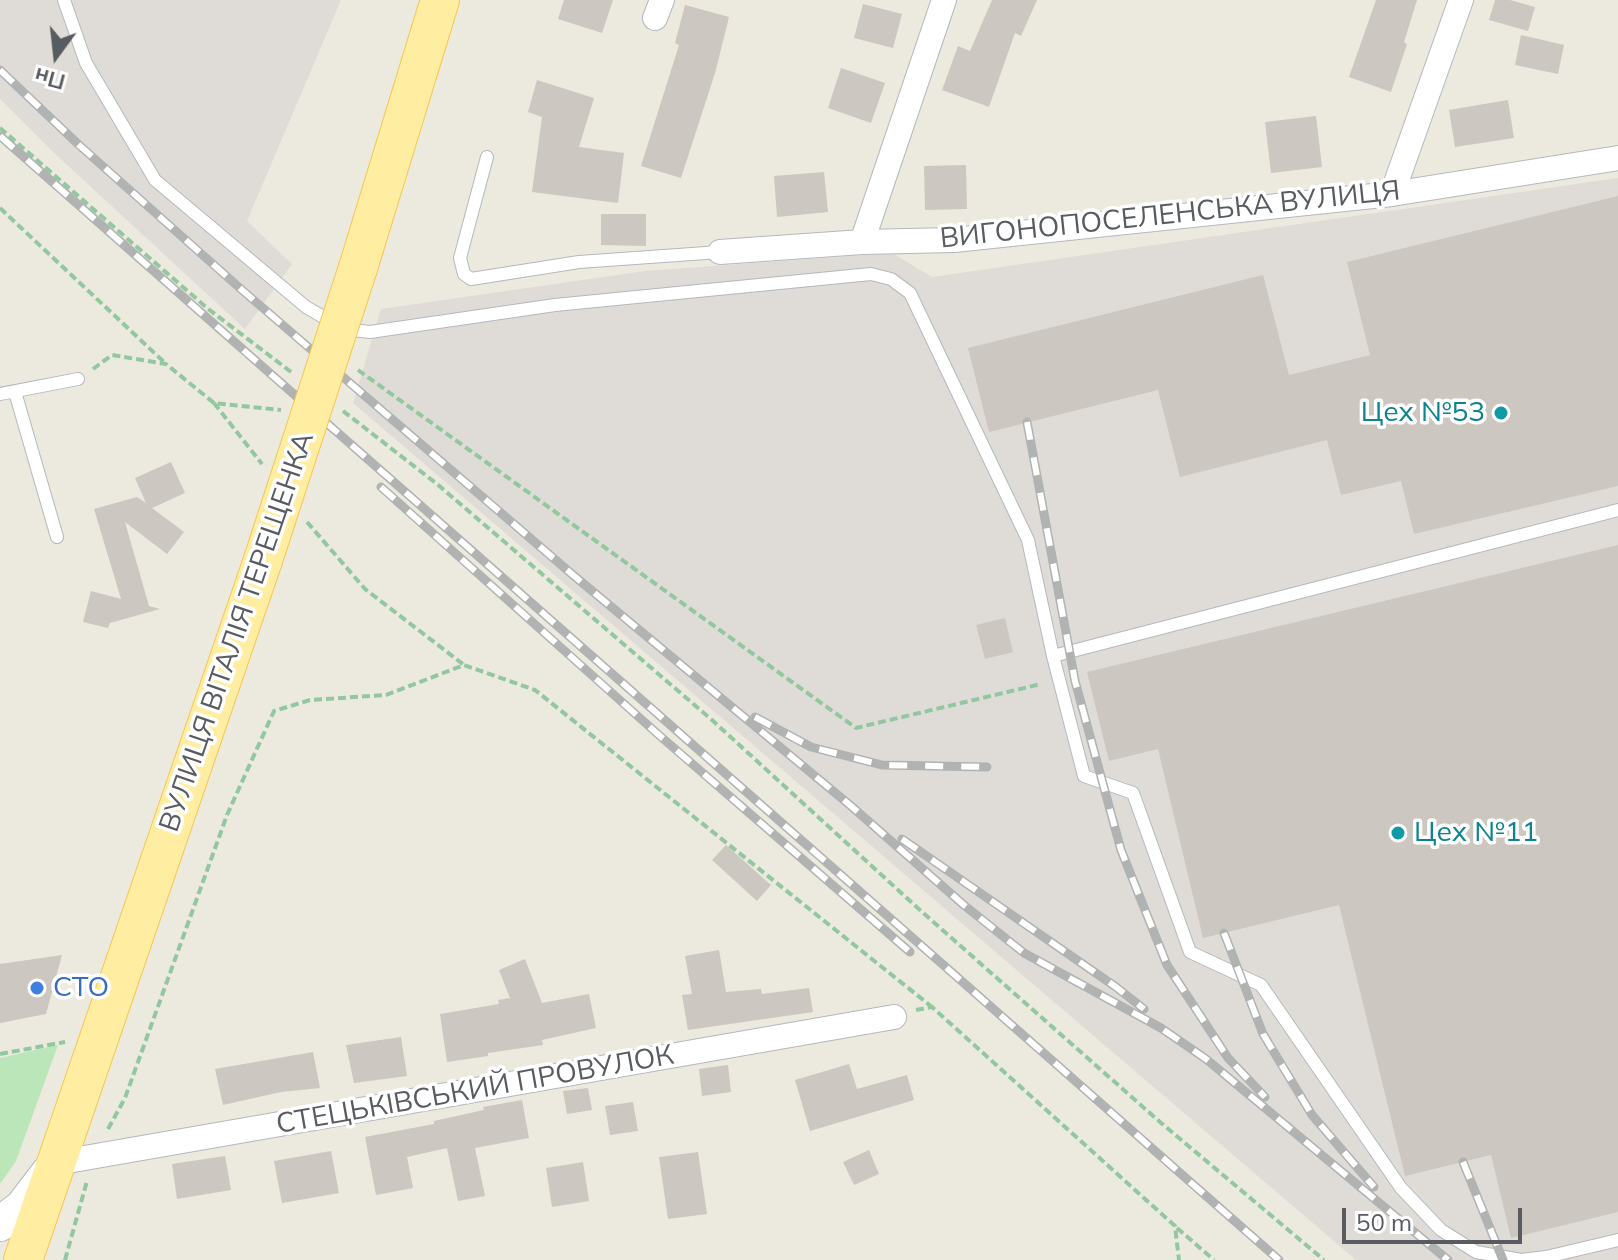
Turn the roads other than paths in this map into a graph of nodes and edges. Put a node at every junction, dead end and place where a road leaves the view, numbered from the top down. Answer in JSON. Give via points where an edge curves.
{"nodes":[{"id":1,"x":64,"y":0,"type":"edge"},
{"id":2,"x":440,"y":0,"type":"edge"},
{"id":3,"x":944,"y":0,"type":"edge"},
{"id":4,"x":1461,"y":0,"type":"edge"},
{"id":5,"x":487,"y":157,"type":"dead end"},
{"id":6,"x":1618,"y":158,"type":"edge"},
{"id":7,"x":1392,"y":194,"type":"junction"},
{"id":8,"x":862,"y":242,"type":"junction"},
{"id":9,"x":720,"y":252,"type":"joint"},
{"id":10,"x":78,"y":379,"type":"road end"},
{"id":11,"x":15,"y":392,"type":"junction"},
{"id":12,"x":0,"y":394,"type":"edge"},
{"id":13,"x":1618,"y":510,"type":"edge"},
{"id":14,"x":57,"y":537,"type":"dead end"},
{"id":15,"x":1053,"y":656,"type":"junction"},
{"id":16,"x":894,"y":1017,"type":"road end"},
{"id":17,"x":56,"y":1163,"type":"junction"},
{"id":18,"x":0,"y":1224,"type":"edge"},
{"id":19,"x":1618,"y":1240,"type":"edge"},
{"id":20,"x":23,"y":1260,"type":"edge"}],
"edges":[{"from":1,"to":15,"type":"lane","via":[[86,63],[155,180],[306,307],[344,329],[370,332],[555,305],[871,274],[891,279],[910,293],[1028,540]]},
{"from":2,"to":17,"type":"main road","name":"ВУЛИЦЯ ВІТАЛІЯ ТЕРЕЩЕНКА","bridge":true,"via":[[263,560]]},
{"from":3,"to":8,"type":"street"},
{"from":4,"to":7,"type":"street"},
{"from":5,"to":9,"type":"lane","via":[[460,258],[471,279],[579,262]]},
{"from":6,"to":7,"type":"street","name":"ВИГОНОПОСЕЛЕНСЬКА ВУЛИЦЯ"},
{"from":7,"to":8,"type":"street","name":"ВИГОНОПОСЕЛЕНСЬКА ВУЛИЦЯ","via":[[954,240]]},
{"from":8,"to":9,"type":"street","name":"ВИГОНОПОСЕЛЕНСЬКА ВУЛИЦЯ"},
{"from":10,"to":11,"type":"lane"},
{"from":11,"to":12,"type":"lane"},
{"from":11,"to":14,"type":"lane"},
{"from":13,"to":15,"type":"lane"},
{"from":15,"to":19,"type":"lane","via":[[1084,776],[1133,793],[1190,952],[1261,985],[1401,1188],[1441,1230],[1476,1252],[1521,1260]]},
{"from":16,"to":17,"type":"street","name":"СТЕЦЬКІВСЬКИЙ ПРОВУЛОК"},
{"from":17,"to":18,"type":"street","via":[[22,1207]]},
{"from":17,"to":20,"type":"main road","name":"ВУЛИЦЯ ВІТАЛІЯ ТЕРЕЩЕНКА"}]}
